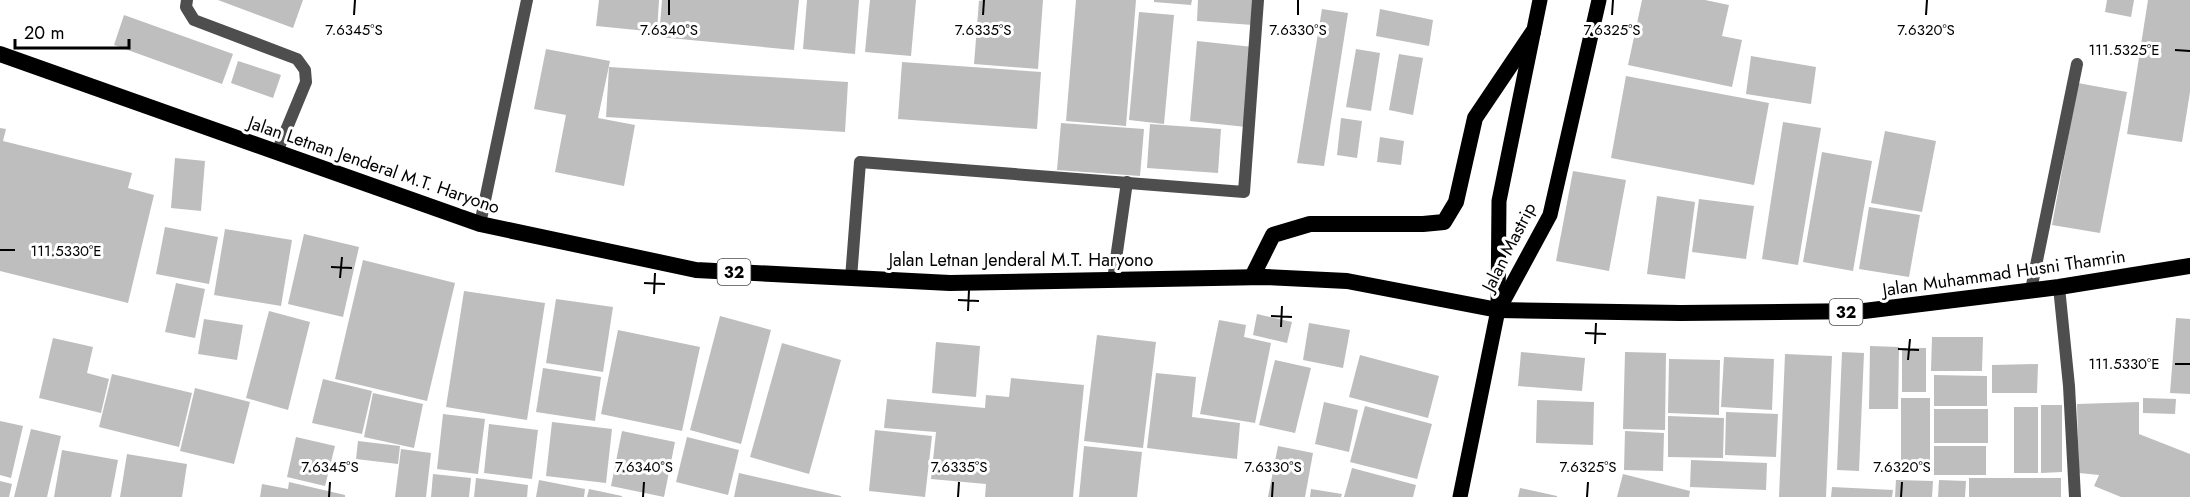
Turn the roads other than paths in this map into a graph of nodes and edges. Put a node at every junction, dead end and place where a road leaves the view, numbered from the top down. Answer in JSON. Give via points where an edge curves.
{"nodes":[{"id":1,"x":187,"y":0,"type":"edge"},
{"id":2,"x":526,"y":0,"type":"edge"},
{"id":3,"x":1258,"y":0,"type":"edge"},
{"id":4,"x":1540,"y":0,"type":"edge"},
{"id":5,"x":1599,"y":0,"type":"edge"},
{"id":6,"x":1533,"y":32,"type":"junction"},
{"id":7,"x":0,"y":54,"type":"edge"},
{"id":8,"x":2077,"y":64,"type":"dead end"},
{"id":9,"x":277,"y":152,"type":"junction"},
{"id":10,"x":1126,"y":182,"type":"junction"},
{"id":11,"x":480,"y":225,"type":"junction"},
{"id":12,"x":2190,"y":266,"type":"edge"},
{"id":13,"x":851,"y":278,"type":"junction"},
{"id":14,"x":1252,"y":278,"type":"junction"},
{"id":15,"x":1113,"y":280,"type":"junction"},
{"id":16,"x":2059,"y":286,"type":"junction"},
{"id":17,"x":2031,"y":290,"type":"junction"},
{"id":18,"x":1498,"y":310,"type":"junction"},
{"id":19,"x":1460,"y":497,"type":"edge"},
{"id":20,"x":2075,"y":497,"type":"edge"}],
"edges":[{"from":1,"to":9,"type":"street","via":[[186,7],[194,20],[297,59],[306,70],[306,82]]},
{"from":2,"to":11,"type":"street"},
{"from":3,"to":10,"type":"street","via":[[1244,192]]},
{"from":4,"to":6,"type":"main road","name":"Jalan Mastrip"},
{"from":5,"to":18,"type":"main road","name":"Jalan Mastrip","via":[[1555,201]]},
{"from":6,"to":14,"type":"highway","via":[[1475,118],[1456,202],[1444,222],[1310,224],[1273,235]]},
{"from":6,"to":18,"type":"main road","name":"Jalan Mastrip","via":[[1498,201]]},
{"from":7,"to":9,"type":"highway","name":"Jalan Letnan Jenderal M.T. Haryono","number":"32"},
{"from":8,"to":17,"type":"street"},
{"from":9,"to":11,"type":"highway","name":"Jalan Letnan Jenderal M.T. Haryono","number":"32"},
{"from":10,"to":13,"type":"street","via":[[860,162]]},
{"from":10,"to":15,"type":"street"},
{"from":11,"to":13,"type":"highway","name":"Jalan Letnan Jenderal M.T. Haryono","number":"32","via":[[696,270]]},
{"from":12,"to":16,"type":"highway","name":"Jalan Muhammad Husni Thamrin","number":"32"},
{"from":13,"to":15,"type":"highway","name":"Jalan Letnan Jenderal M.T. Haryono","number":"32","via":[[950,283]]},
{"from":14,"to":15,"type":"highway","name":"Jalan Letnan Jenderal M.T. Haryono","number":"32"},
{"from":14,"to":18,"type":"highway","name":"Jalan Letnan Jenderal M.T. Haryono","number":"32","via":[[1347,281]]},
{"from":16,"to":17,"type":"highway","name":"Jalan Muhammad Husni Thamrin","number":"32"},
{"from":16,"to":20,"type":"street"},
{"from":17,"to":18,"type":"highway","name":"Jalan Muhammad Husni Thamrin","number":"32","via":[[1864,312]]},
{"from":18,"to":19,"type":"main road"}]}
